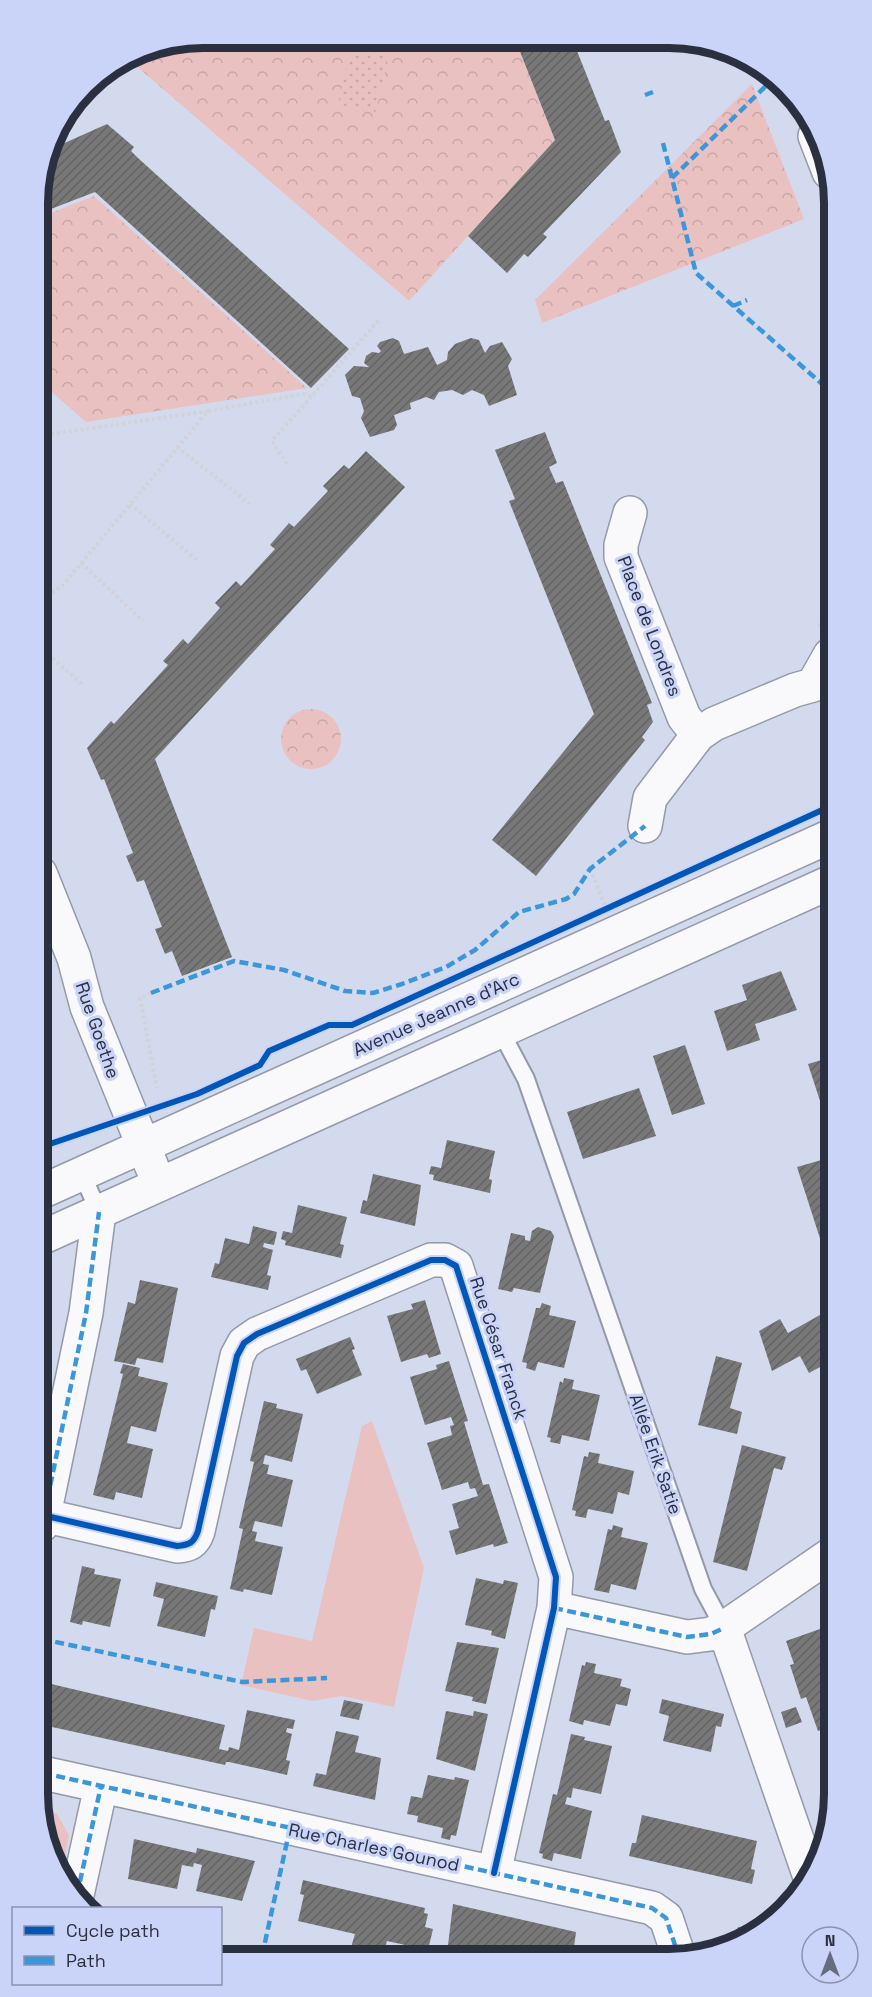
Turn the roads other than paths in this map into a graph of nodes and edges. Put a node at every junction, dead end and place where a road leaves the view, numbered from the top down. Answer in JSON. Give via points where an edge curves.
{"nodes":[{"id":1,"x":630,"y":513,"type":"dead end"},
{"id":2,"x":824,"y":667,"type":"edge"},
{"id":3,"x":698,"y":735,"type":"junction"},
{"id":4,"x":645,"y":826,"type":"dead end"},
{"id":5,"x":824,"y":839,"type":"edge"},
{"id":6,"x":824,"y":885,"type":"edge"},
{"id":7,"x":50,"y":925,"type":"edge"},
{"id":8,"x":501,"y":1032,"type":"junction"},
{"id":9,"x":142,"y":1146,"type":"junction"},
{"id":10,"x":82,"y":1174,"type":"junction"},
{"id":11,"x":160,"y":1185,"type":"junction"},
{"id":12,"x":48,"y":1189,"type":"edge"},
{"id":13,"x":99,"y":1212,"type":"junction"},
{"id":14,"x":48,"y":1235,"type":"edge"},
{"id":15,"x":48,"y":1495,"type":"edge"},
{"id":16,"x":48,"y":1520,"type":"edge"},
{"id":17,"x":824,"y":1561,"type":"edge"},
{"id":18,"x":554,"y":1608,"type":"junction"},
{"id":19,"x":724,"y":1628,"type":"junction"},
{"id":20,"x":48,"y":1774,"type":"edge"},
{"id":21,"x":101,"y":1786,"type":"junction"},
{"id":22,"x":806,"y":1866,"type":"edge"},
{"id":23,"x":494,"y":1873,"type":"junction"},
{"id":24,"x":79,"y":1886,"type":"edge"},
{"id":25,"x":676,"y":1949,"type":"edge"}],
"edges":[{"from":1,"to":3,"type":"street","name":"Place de Londres","via":[[621,557],[684,717]]},
{"from":2,"to":3,"type":"street","via":[[813,686],[714,724]]},
{"from":3,"to":4,"type":"street","via":[[650,798]]},
{"from":5,"to":9,"type":"street","name":"Avenue Jeanne d'Arc"},
{"from":6,"to":8,"type":"street"},
{"from":7,"to":9,"type":"street","name":"Rue Goethe"},
{"from":8,"to":11,"type":"street"},
{"from":8,"to":19,"type":"lane","name":"Allée Erik Satie","via":[[526,1079],[703,1589]]},
{"from":9,"to":10,"type":"street","name":"Avenue Jeanne d'Arc"},
{"from":9,"to":11,"type":"street","name":"Rue Goethe"},
{"from":10,"to":12,"type":"street","name":"Avenue Jeanne d'Arc"},
{"from":10,"to":13,"type":"lane"},
{"from":11,"to":13,"type":"street"},
{"from":13,"to":14,"type":"street"},
{"from":13,"to":15,"type":"street","via":[[86,1313]]},
{"from":16,"to":18,"type":"street","name":"Rue César Franck","via":[[187,1546],[195,1540],[237,1356],[244,1343],[431,1260],[445,1260],[456,1266],[463,1280],[556,1577]]},
{"from":17,"to":19,"type":"street"},
{"from":18,"to":19,"type":"street","via":[[687,1637]]},
{"from":18,"to":23,"type":"street","name":"Rue César Franck"},
{"from":19,"to":22,"type":"street","name":"Allée Erik Satie"},
{"from":20,"to":21,"type":"street","name":"Rue Charles Gounod"},
{"from":21,"to":23,"type":"street","name":"Rue Charles Gounod"},
{"from":21,"to":24,"type":"street"},
{"from":23,"to":25,"type":"street","name":"Rue Charles Gounod","via":[[652,1908],[666,1918]]}]}
